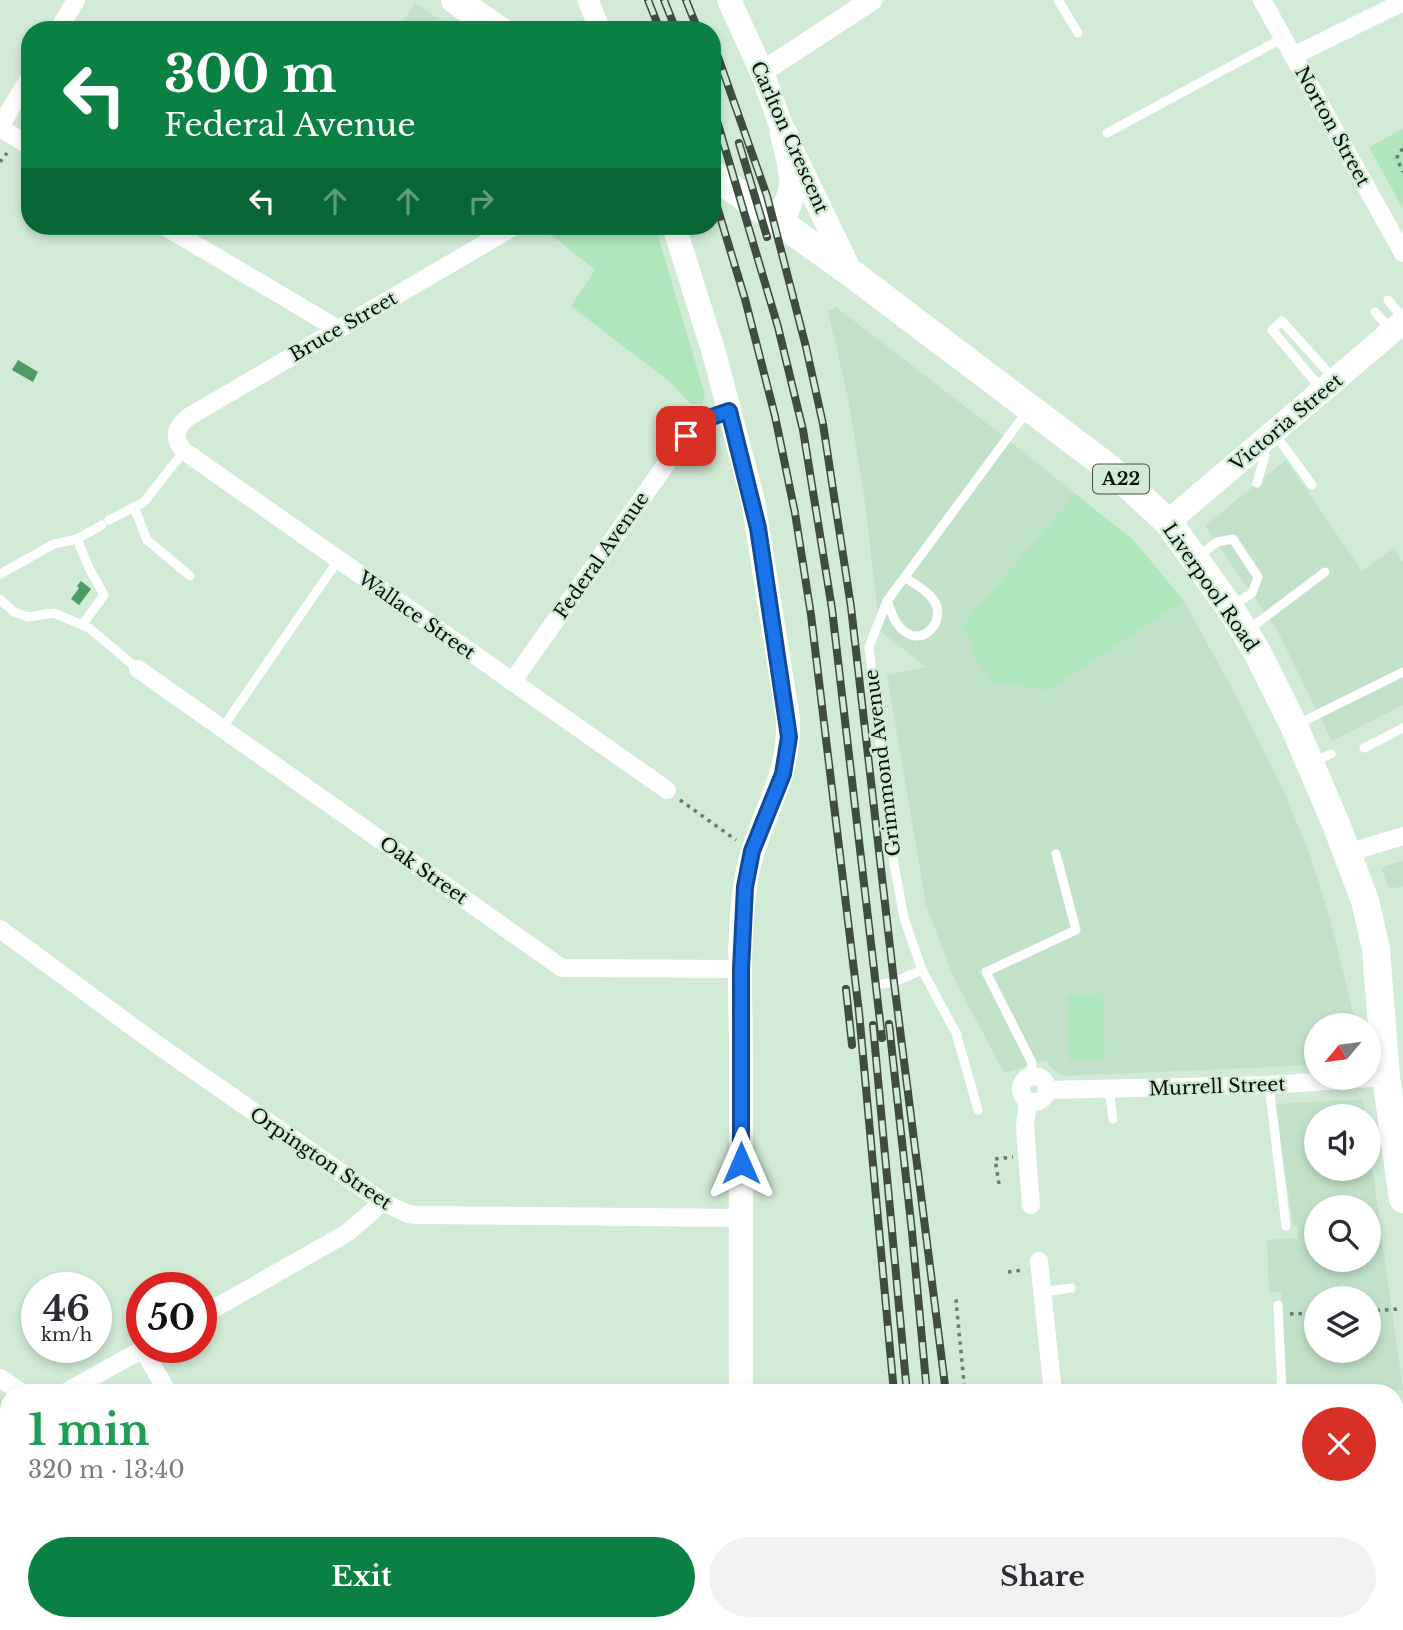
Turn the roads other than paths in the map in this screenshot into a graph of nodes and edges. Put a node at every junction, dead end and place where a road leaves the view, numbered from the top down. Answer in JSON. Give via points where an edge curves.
{"nodes":[{"id":1,"x":76,"y":0,"type":"edge"},
{"id":2,"x":454,"y":0,"type":"edge"},
{"id":3,"x":588,"y":0,"type":"edge"},
{"id":4,"x":729,"y":0,"type":"edge"},
{"id":5,"x":872,"y":0,"type":"edge"},
{"id":6,"x":1058,"y":0,"type":"edge"},
{"id":7,"x":1262,"y":0,"type":"edge"},
{"id":8,"x":1403,"y":2,"type":"edge"},
{"id":9,"x":63,"y":21,"type":"edge"},
{"id":10,"x":486,"y":21,"type":"edge"},
{"id":11,"x":596,"y":21,"type":"edge"},
{"id":12,"x":1078,"y":33,"type":"dead end"},
{"id":13,"x":1283,"y":38,"type":"junction"},
{"id":14,"x":1293,"y":56,"type":"junction"},
{"id":15,"x":762,"y":72,"type":"junction"},
{"id":16,"x":21,"y":92,"type":"edge"},
{"id":17,"x":0,"y":127,"type":"edge"},
{"id":18,"x":1107,"y":133,"type":"dead end"},
{"id":19,"x":784,"y":134,"type":"junction"},
{"id":20,"x":21,"y":140,"type":"edge"},
{"id":21,"x":721,"y":180,"type":"edge"},
{"id":22,"x":779,"y":222,"type":"junction"},
{"id":23,"x":179,"y":235,"type":"edge"},
{"id":24,"x":500,"y":235,"type":"edge"},
{"id":25,"x":677,"y":235,"type":"edge"},
{"id":26,"x":1403,"y":253,"type":"edge"},
{"id":27,"x":851,"y":273,"type":"junction"},
{"id":28,"x":1388,"y":300,"type":"dead end"},
{"id":29,"x":1375,"y":312,"type":"dead end"},
{"id":30,"x":1399,"y":324,"type":"edge"},
{"id":31,"x":338,"y":329,"type":"junction"},
{"id":32,"x":1329,"y":386,"type":"junction"},
{"id":33,"x":1028,"y":409,"type":"junction"},
{"id":34,"x":729,"y":411,"type":"junction"},
{"id":35,"x":1266,"y":440,"type":"junction"},
{"id":36,"x":184,"y":451,"type":"junction"},
{"id":37,"x":1257,"y":483,"type":"dead end"},
{"id":38,"x":1312,"y":485,"type":"dead end"},
{"id":39,"x":134,"y":508,"type":"junction"},
{"id":40,"x":1168,"y":522,"type":"junction"},
{"id":41,"x":77,"y":539,"type":"junction"},
{"id":42,"x":1195,"y":558,"type":"junction"},
{"id":43,"x":339,"y":559,"type":"junction"},
{"id":44,"x":1325,"y":572,"type":"dead end"},
{"id":45,"x":0,"y":574,"type":"edge"},
{"id":46,"x":190,"y":576,"type":"dead end"},
{"id":47,"x":906,"y":578,"type":"junction"},
{"id":48,"x":0,"y":599,"type":"edge"},
{"id":49,"x":887,"y":601,"type":"junction"},
{"id":50,"x":1230,"y":608,"type":"junction"},
{"id":51,"x":82,"y":625,"type":"junction"},
{"id":52,"x":1245,"y":632,"type":"junction"},
{"id":53,"x":138,"y":668,"type":"joint"},
{"id":54,"x":1403,"y":672,"type":"edge"},
{"id":55,"x":512,"y":682,"type":"junction"},
{"id":56,"x":1294,"y":726,"type":"junction"},
{"id":57,"x":223,"y":727,"type":"junction"},
{"id":58,"x":1403,"y":728,"type":"edge"},
{"id":59,"x":1364,"y":748,"type":"dead end"},
{"id":60,"x":667,"y":790,"type":"road end"},
{"id":61,"x":1403,"y":836,"type":"edge"},
{"id":62,"x":1347,"y":853,"type":"junction"},
{"id":63,"x":1056,"y":854,"type":"dead end"},
{"id":64,"x":0,"y":929,"type":"edge"},
{"id":65,"x":741,"y":969,"type":"junction"},
{"id":66,"x":922,"y":970,"type":"junction"},
{"id":67,"x":876,"y":985,"type":"dead end"},
{"id":68,"x":1031,"y":1076,"type":"junction"},
{"id":69,"x":1386,"y":1077,"type":"junction"},
{"id":70,"x":1269,"y":1085,"type":"junction"},
{"id":71,"x":1109,"y":1089,"type":"junction"},
{"id":72,"x":1047,"y":1090,"type":"junction"},
{"id":73,"x":1028,"y":1101,"type":"junction"},
{"id":74,"x":978,"y":1110,"type":"dead end"},
{"id":75,"x":1113,"y":1119,"type":"dead end"},
{"id":76,"x":1402,"y":1181,"type":"edge"},
{"id":77,"x":383,"y":1202,"type":"junction"},
{"id":78,"x":1031,"y":1205,"type":"dead end"},
{"id":79,"x":741,"y":1218,"type":"junction"},
{"id":80,"x":1286,"y":1226,"type":"dead end"},
{"id":81,"x":1033,"y":1265,"type":"road end"},
{"id":82,"x":1071,"y":1288,"type":"dead end"},
{"id":83,"x":1042,"y":1292,"type":"junction"},
{"id":84,"x":1278,"y":1305,"type":"dead end"},
{"id":85,"x":217,"y":1307,"type":"edge"},
{"id":86,"x":126,"y":1358,"type":"edge"},
{"id":87,"x":152,"y":1363,"type":"edge"},
{"id":88,"x":81,"y":1384,"type":"edge"},
{"id":89,"x":163,"y":1384,"type":"edge"},
{"id":90,"x":741,"y":1384,"type":"edge"},
{"id":91,"x":1052,"y":1384,"type":"edge"},
{"id":92,"x":1282,"y":1384,"type":"edge"}],
"edges":[{"from":1,"to":9,"type":"street"},
{"from":2,"to":10,"type":"highway"},
{"from":3,"to":11,"type":"street"},
{"from":4,"to":15,"type":"main road","name":"Carlton Crescent"},
{"from":5,"to":15,"type":"street"},
{"from":6,"to":12,"type":"lane"},
{"from":7,"to":13,"type":"street","name":"Norton Street"},
{"from":8,"to":14,"type":"street"},
{"from":13,"to":14,"type":"street","name":"Norton Street"},
{"from":13,"to":18,"type":"lane"},
{"from":14,"to":26,"type":"street","name":"Norton Street"},
{"from":15,"to":19,"type":"main road","name":"Carlton Crescent"},
{"from":16,"to":17,"type":"street"},
{"from":17,"to":20,"type":"street"},
{"from":19,"to":22,"type":"highway","via":[[793,193]]},
{"from":19,"to":27,"type":"main road","name":"Carlton Crescent"},
{"from":21,"to":22,"type":"highway","name":"Liverpool Road","number":"A22"},
{"from":22,"to":27,"type":"highway","name":"Liverpool Road","number":"A22"},
{"from":23,"to":31,"type":"street"},
{"from":24,"to":31,"type":"street","name":"Bruce Street"},
{"from":25,"to":34,"type":"main road"},
{"from":27,"to":33,"type":"highway","name":"Liverpool Road","number":"A22"},
{"from":28,"to":30,"type":"lane"},
{"from":29,"to":30,"type":"lane"},
{"from":30,"to":32,"type":"main road","name":"Victoria Street"},
{"from":31,"to":36,"type":"street","name":"Bruce Street","via":[[190,416],[177,433]]},
{"from":32,"to":32,"type":"lane","via":[[1272,330],[1282,321]]},
{"from":32,"to":35,"type":"main road","name":"Victoria Street"},
{"from":33,"to":40,"type":"highway","name":"Liverpool Road","number":"A22","via":[[1109,468]]},
{"from":33,"to":47,"type":"lane","name":"Grimmond Avenue"},
{"from":34,"to":55,"type":"street","name":"Federal Avenue","via":[[691,429]]},
{"from":34,"to":65,"type":"main road","via":[[758,528],[788,719],[783,774],[752,851],[745,887]]},
{"from":35,"to":37,"type":"lane"},
{"from":35,"to":38,"type":"lane"},
{"from":35,"to":40,"type":"main road","name":"Victoria Street"},
{"from":36,"to":39,"type":"lane","via":[[144,502]]},
{"from":36,"to":43,"type":"street","name":"Wallace Street"},
{"from":39,"to":41,"type":"lane"},
{"from":39,"to":46,"type":"lane","via":[[147,540]]},
{"from":40,"to":42,"type":"highway","name":"Liverpool Road","number":"A22"},
{"from":41,"to":45,"type":"lane","via":[[54,544]]},
{"from":41,"to":51,"type":"lane","via":[[104,595]]},
{"from":42,"to":50,"type":"highway","name":"Liverpool Road","number":"A22"},
{"from":42,"to":50,"type":"lane","via":[[1217,542],[1233,539],[1258,577],[1252,593]]},
{"from":43,"to":55,"type":"street","name":"Wallace Street"},
{"from":43,"to":57,"type":"lane"},
{"from":44,"to":52,"type":"lane"},
{"from":47,"to":49,"type":"lane","name":"Grimmond Avenue"},
{"from":47,"to":49,"type":"lane","via":[[933,598],[937,618],[932,628],[924,636],[904,632]]},
{"from":48,"to":51,"type":"lane","via":[[27,617],[54,613]]},
{"from":49,"to":66,"type":"lane","name":"Grimmond Avenue","via":[[869,647],[872,685],[894,864],[904,918]]},
{"from":50,"to":52,"type":"highway","name":"Liverpool Road","number":"A22"},
{"from":51,"to":53,"type":"lane"},
{"from":52,"to":56,"type":"highway","name":"Liverpool Road","number":"A22"},
{"from":53,"to":57,"type":"street","name":"Oak Street"},
{"from":54,"to":56,"type":"lane"},
{"from":55,"to":60,"type":"street","name":"Wallace Street"},
{"from":56,"to":62,"type":"highway","name":"Liverpool Road","number":"A22","via":[[1321,758]]},
{"from":57,"to":65,"type":"street","name":"Oak Street","via":[[562,968]]},
{"from":58,"to":59,"type":"lane"},
{"from":61,"to":62,"type":"street"},
{"from":62,"to":69,"type":"highway","name":"Liverpool Road","number":"A22","via":[[1376,949]]},
{"from":63,"to":68,"type":"lane","via":[[1076,930],[986,972],[1032,1063]]},
{"from":64,"to":77,"type":"street","name":"Orpington Street"},
{"from":65,"to":79,"type":"main road"},
{"from":66,"to":67,"type":"lane"},
{"from":66,"to":74,"type":"lane","name":"Grimmond Avenue","via":[[956,1033]]},
{"from":68,"to":72,"type":"street","via":[[1043,1079]]},
{"from":68,"to":73,"type":"street","via":[[1021,1087]]},
{"from":69,"to":70,"type":"street","name":"Murrell Street"},
{"from":69,"to":76,"type":"highway","name":"Liverpool Road","number":"A22"},
{"from":70,"to":71,"type":"street","name":"Murrell Street"},
{"from":70,"to":80,"type":"lane"},
{"from":71,"to":72,"type":"street","name":"Murrell Street"},
{"from":71,"to":75,"type":"lane"},
{"from":72,"to":73,"type":"street","via":[[1041,1100]]},
{"from":73,"to":78,"type":"street","via":[[1025,1126]]},
{"from":77,"to":79,"type":"street","name":"Orpington Street","via":[[418,1216]]},
{"from":77,"to":85,"type":"street","via":[[347,1233]]},
{"from":79,"to":90,"type":"main road"},
{"from":81,"to":83,"type":"street"},
{"from":82,"to":83,"type":"lane"},
{"from":83,"to":91,"type":"street"},
{"from":84,"to":92,"type":"lane"},
{"from":86,"to":88,"type":"street"},
{"from":87,"to":89,"type":"street"}]}
